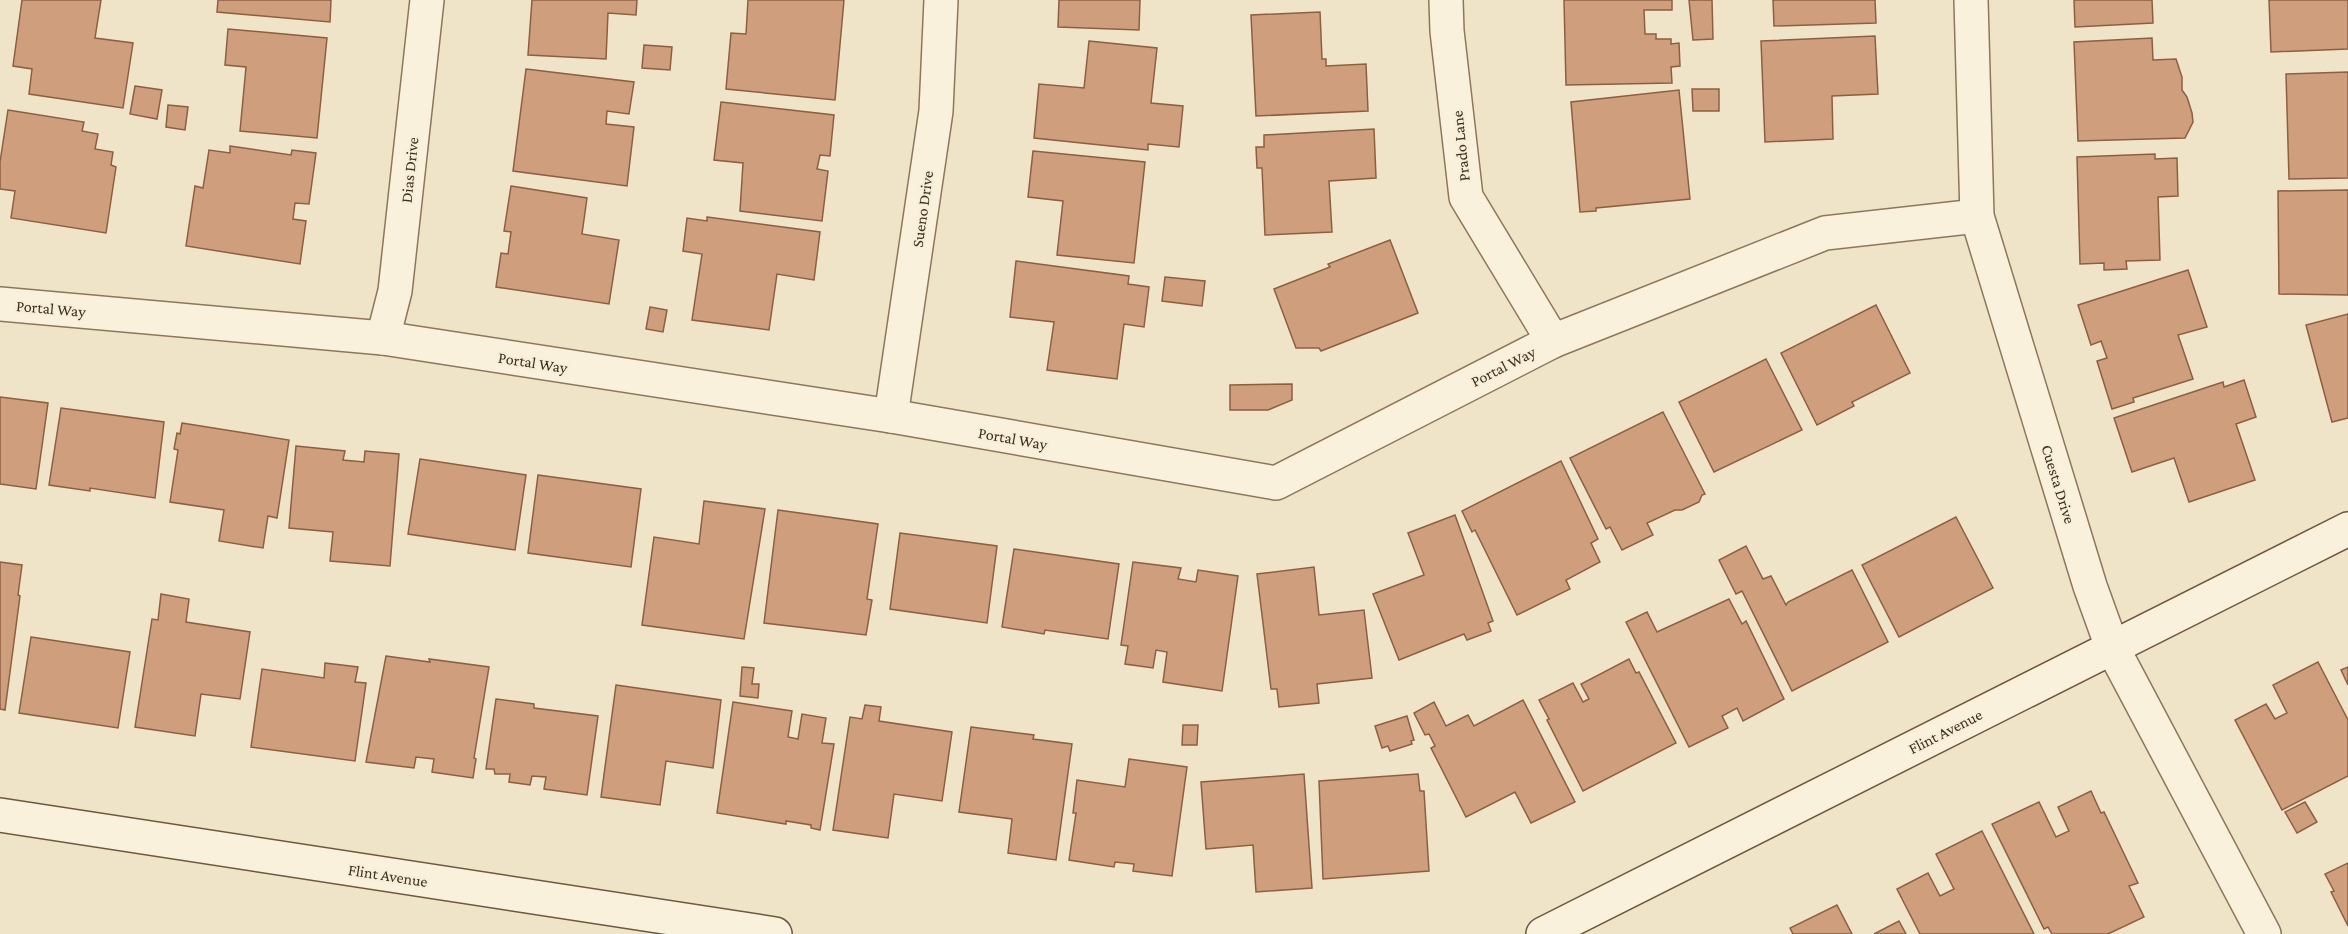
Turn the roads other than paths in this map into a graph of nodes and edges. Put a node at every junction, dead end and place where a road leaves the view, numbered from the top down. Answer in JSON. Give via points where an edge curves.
{"nodes":[{"id":1,"x":428,"y":0,"type":"edge"},
{"id":2,"x":940,"y":0,"type":"edge"},
{"id":3,"x":1446,"y":0,"type":"edge"},
{"id":4,"x":1971,"y":0,"type":"edge"},
{"id":5,"x":1977,"y":216,"type":"junction"},
{"id":6,"x":0,"y":304,"type":"edge"},
{"id":7,"x":382,"y":338,"type":"junction"},
{"id":8,"x":1553,"y":341,"type":"junction"},
{"id":9,"x":891,"y":417,"type":"junction"},
{"id":10,"x":2348,"y":529,"type":"edge"},
{"id":11,"x":2112,"y":646,"type":"junction"},
{"id":12,"x":0,"y":815,"type":"edge"},
{"id":13,"x":775,"y":934,"type":"edge"},
{"id":14,"x":1543,"y":934,"type":"edge"},
{"id":15,"x":2264,"y":934,"type":"edge"}],
"edges":[{"from":1,"to":7,"type":"street","name":"Dias Drive","via":[[395,291]]},
{"from":2,"to":9,"type":"street","name":"Sueno Drive","via":[[936,111]]},
{"from":3,"to":8,"type":"street","name":"Prado Lane","via":[[1466,197]]},
{"from":4,"to":5,"type":"street","name":"Cuesta Drive"},
{"from":5,"to":8,"type":"street","name":"Portal Way","via":[[1825,233]]},
{"from":5,"to":11,"type":"street","name":"Cuesta Drive","via":[[2090,586]]},
{"from":6,"to":7,"type":"street","name":"Portal Way"},
{"from":7,"to":9,"type":"street","name":"Portal Way"},
{"from":8,"to":9,"type":"street","name":"Portal Way","via":[[1276,483]]},
{"from":10,"to":11,"type":"street","name":"Flint Avenue"},
{"from":11,"to":14,"type":"street","name":"Flint Avenue"},
{"from":11,"to":15,"type":"street","name":"Cuesta Drive"},
{"from":12,"to":13,"type":"street","name":"Flint Avenue"}]}
